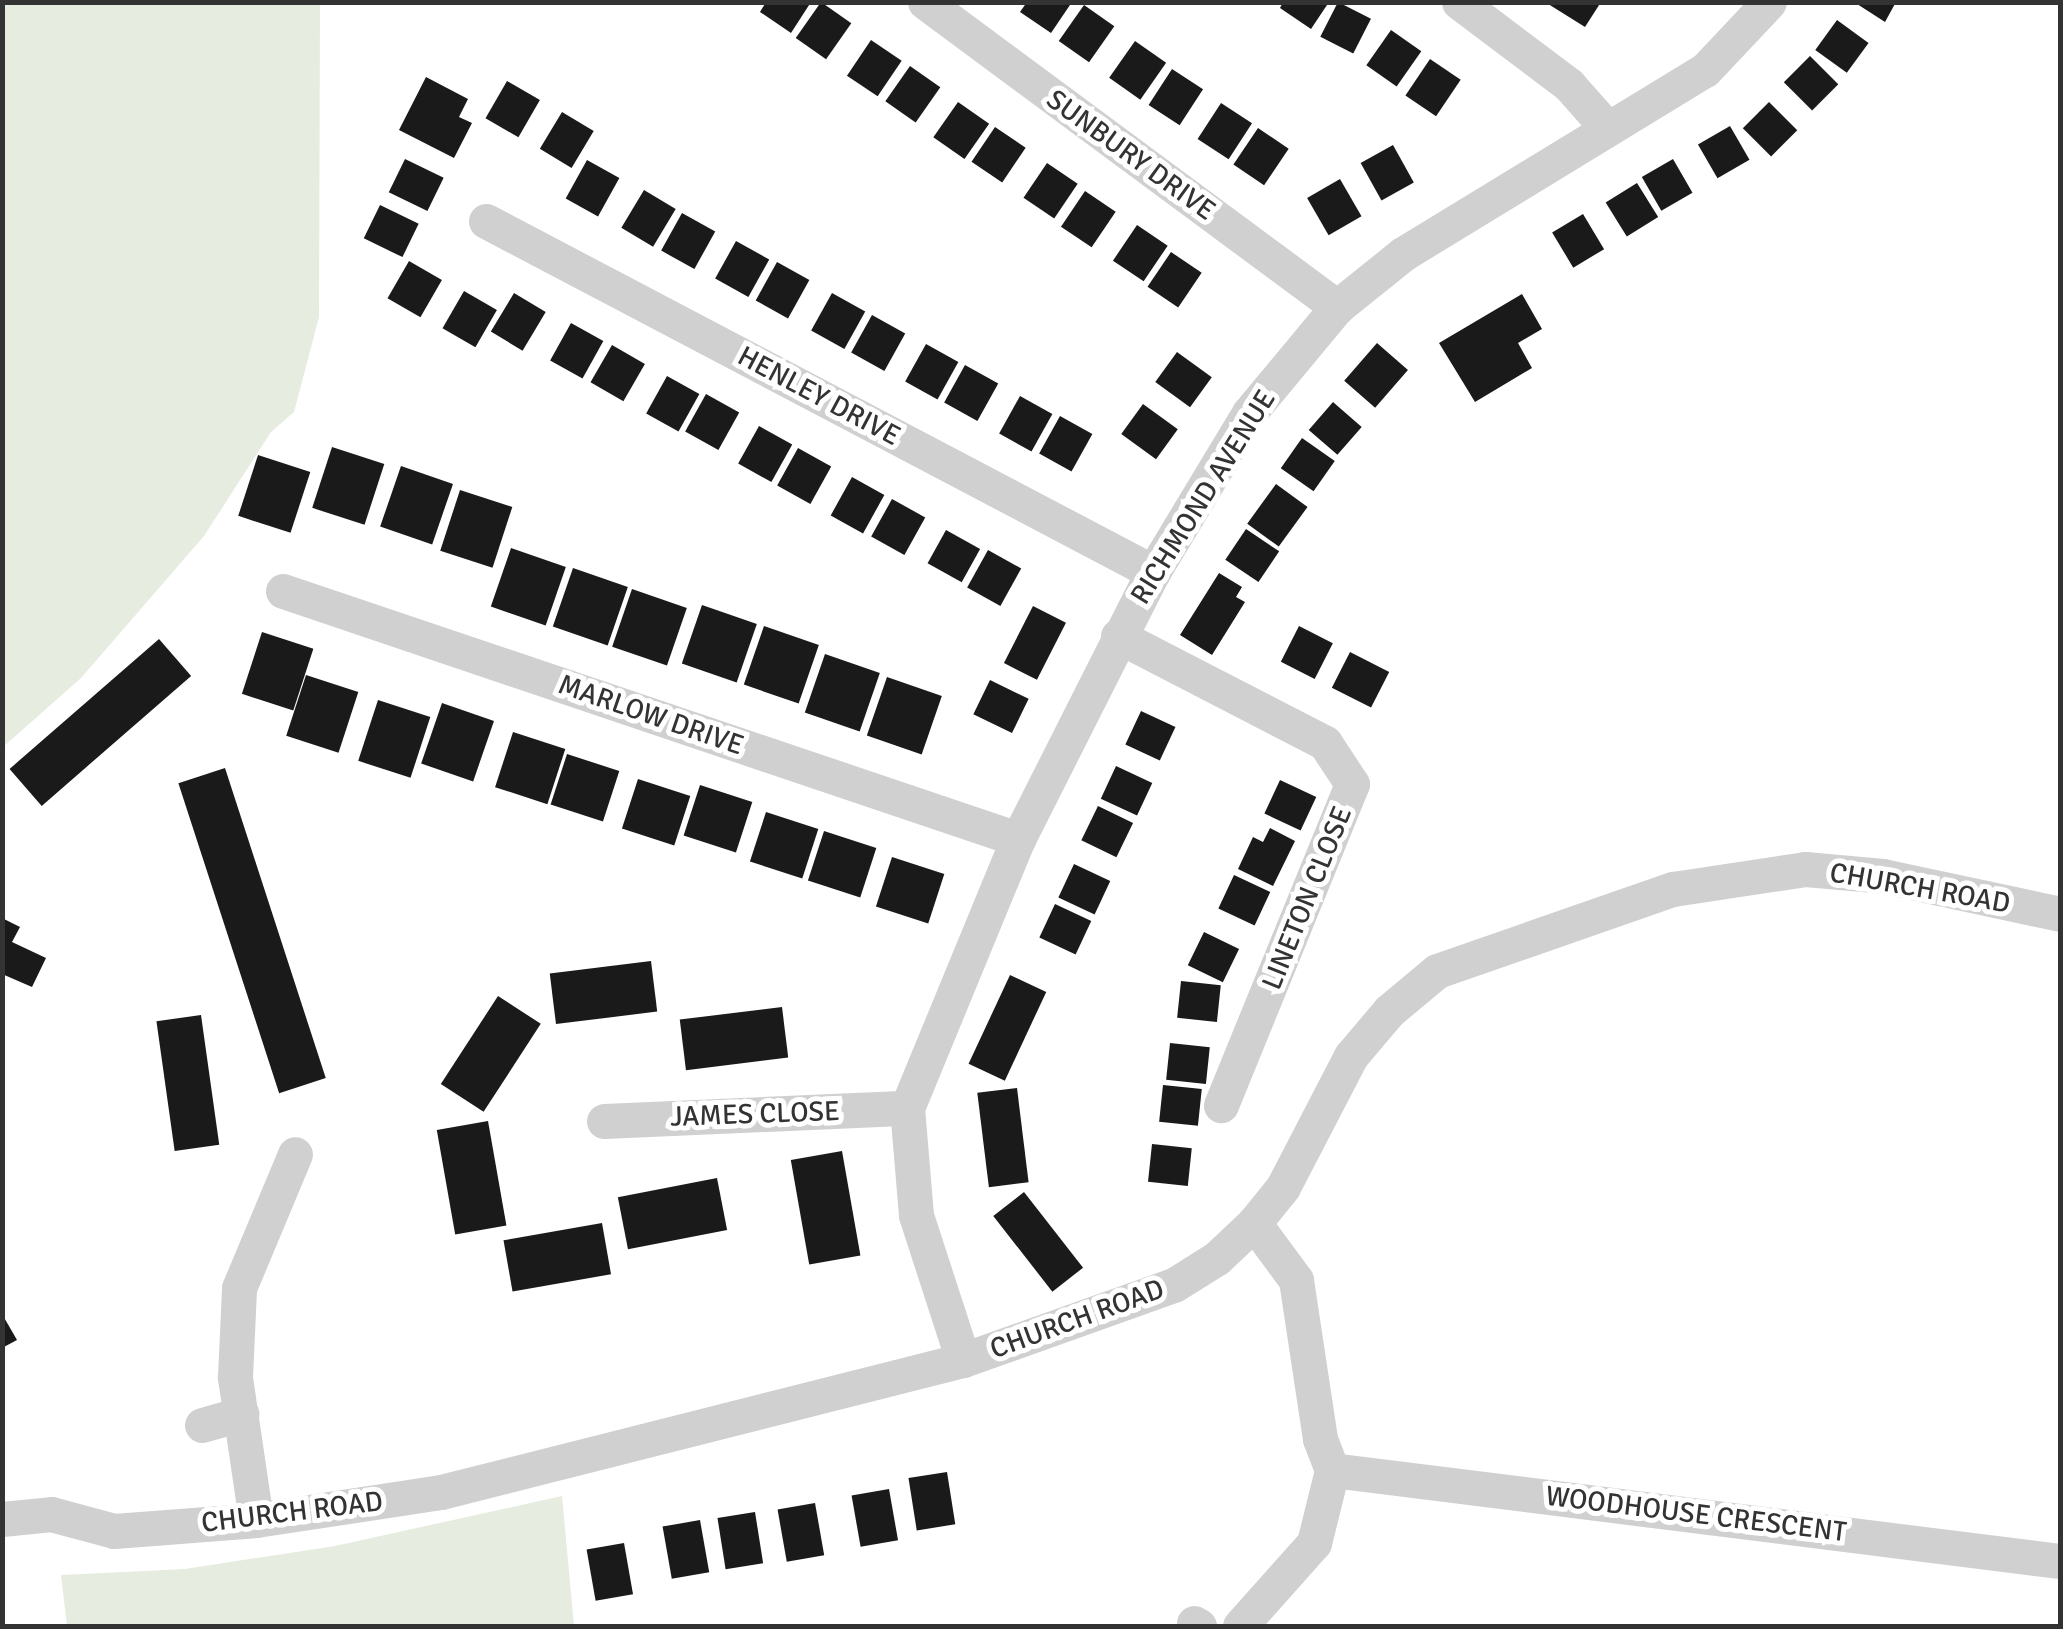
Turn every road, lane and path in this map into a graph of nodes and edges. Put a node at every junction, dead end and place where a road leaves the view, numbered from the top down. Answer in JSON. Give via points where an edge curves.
{"nodes":[{"id":1,"x":924,"y":2,"type":"edge"},
{"id":2,"x":1459,"y":2,"type":"edge"},
{"id":3,"x":1769,"y":2,"type":"edge"},
{"id":4,"x":1607,"y":128,"type":"junction"},
{"id":5,"x":486,"y":221,"type":"dead end"},
{"id":6,"x":1337,"y":306,"type":"junction"},
{"id":7,"x":1153,"y":572,"type":"junction"},
{"id":8,"x":283,"y":591,"type":"dead end"},
{"id":9,"x":1118,"y":636,"type":"junction"},
{"id":10,"x":1018,"y":839,"type":"junction"},
{"id":11,"x":2060,"y":914,"type":"edge"},
{"id":12,"x":1221,"y":1105,"type":"dead end"},
{"id":13,"x":907,"y":1108,"type":"junction"},
{"id":14,"x":604,"y":1121,"type":"dead end"},
{"id":15,"x":295,"y":1154,"type":"dead end"},
{"id":16,"x":1254,"y":1223,"type":"junction"},
{"id":17,"x":963,"y":1360,"type":"junction"},
{"id":18,"x":240,"y":1414,"type":"junction"},
{"id":19,"x":202,"y":1425,"type":"dead end"},
{"id":20,"x":1332,"y":1470,"type":"junction"},
{"id":21,"x":2,"y":1519,"type":"edge"},
{"id":22,"x":256,"y":1520,"type":"junction"},
{"id":23,"x":2060,"y":1561,"type":"edge"},
{"id":24,"x":1240,"y":1626,"type":"edge"}],
"edges":[{"from":1,"to":6,"type":"street","name":"SUNBURY DRIVE"},
{"from":2,"to":4,"type":"street","via":[[1570,85]]},
{"from":3,"to":4,"type":"street","name":"RICHMOND AVENUE","via":[[1705,70]]},
{"from":4,"to":6,"type":"street","name":"RICHMOND AVENUE","via":[[1402,254]]},
{"from":5,"to":7,"type":"street","name":"HENLEY DRIVE"},
{"from":6,"to":7,"type":"street","name":"RICHMOND AVENUE","via":[[1249,413]]},
{"from":7,"to":9,"type":"street","name":"RICHMOND AVENUE"},
{"from":8,"to":10,"type":"street","name":"MARLOW DRIVE"},
{"from":9,"to":10,"type":"street","name":"RICHMOND AVENUE"},
{"from":9,"to":12,"type":"street","name":"LINETON CLOSE","via":[[1325,744],[1352,784]]},
{"from":10,"to":13,"type":"street","name":"RICHMOND AVENUE"},
{"from":11,"to":16,"type":"street","name":"CHURCH ROAD","via":[[1883,876],[1805,869],[1673,888],[1437,971],[1389,1010],[1351,1056],[1282,1186]]},
{"from":13,"to":14,"type":"street","name":"JAMES CLOSE"},
{"from":13,"to":17,"type":"street","via":[[916,1215]]},
{"from":15,"to":18,"type":"street","via":[[239,1288]]},
{"from":16,"to":17,"type":"street","name":"CHURCH ROAD","via":[[1174,1285]]},
{"from":16,"to":20,"type":"street","via":[[1296,1280],[1320,1439]]},
{"from":17,"to":22,"type":"street","name":"CHURCH ROAD","via":[[442,1492]]},
{"from":18,"to":19,"type":"street"},
{"from":18,"to":22,"type":"street"},
{"from":20,"to":23,"type":"street","name":"WOODHOUSE CRESCENT"},
{"from":20,"to":24,"type":"street","via":[[1314,1543]]},
{"from":21,"to":22,"type":"street","name":"CHURCH ROAD","via":[[51,1514],[114,1531]]}]}
